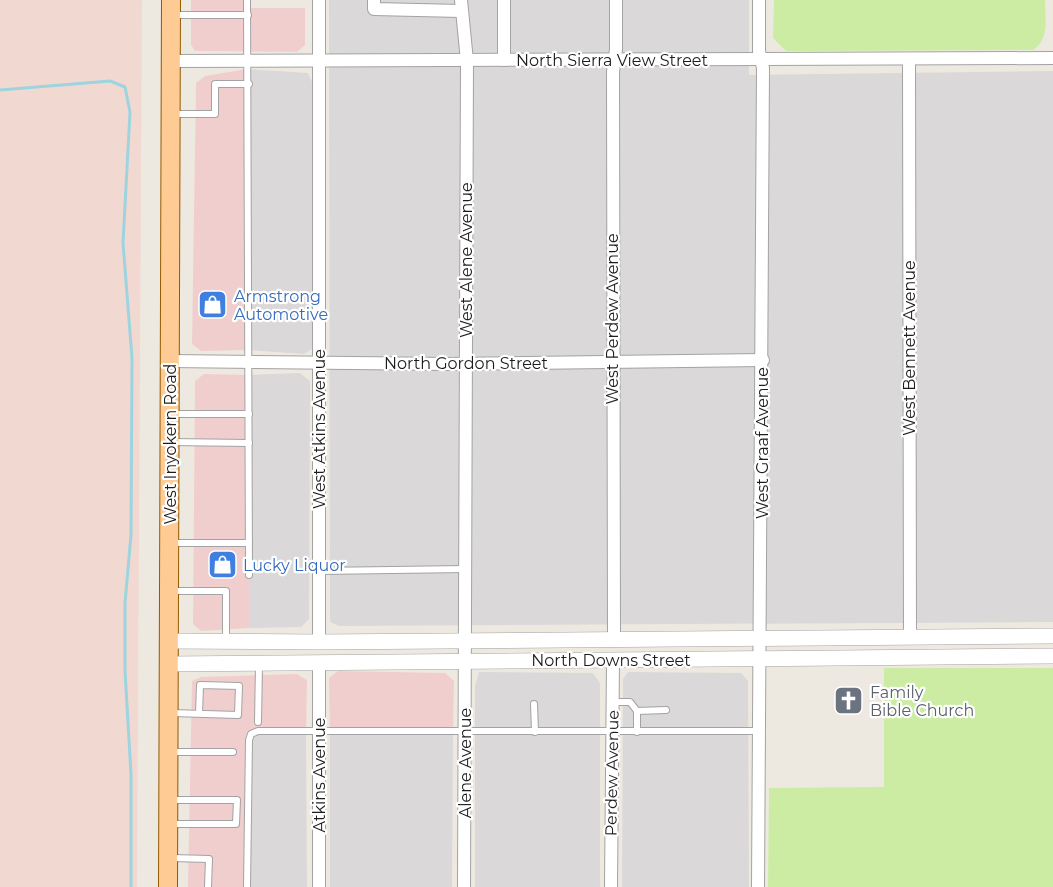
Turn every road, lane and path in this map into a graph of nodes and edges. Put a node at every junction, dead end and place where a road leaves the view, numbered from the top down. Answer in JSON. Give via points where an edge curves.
{"nodes":[{"id":1,"x":247,"y":0,"type":"edge"},
{"id":2,"x":319,"y":0,"type":"edge"},
{"id":3,"x":374,"y":0,"type":"edge"},
{"id":4,"x":504,"y":0,"type":"edge"},
{"id":5,"x":616,"y":0,"type":"edge"},
{"id":6,"x":759,"y":0,"type":"edge"},
{"id":7,"x":461,"y":6,"type":"edge"},
{"id":8,"x":171,"y":8,"type":"edge"},
{"id":9,"x":248,"y":15,"type":"junction"},
{"id":10,"x":1053,"y":58,"type":"edge"},
{"id":11,"x":909,"y":59,"type":"junction"},
{"id":12,"x":504,"y":60,"type":"junction"},
{"id":13,"x":615,"y":60,"type":"junction"},
{"id":14,"x":762,"y":60,"type":"junction"},
{"id":15,"x":171,"y":61,"type":"junction"},
{"id":16,"x":248,"y":61,"type":"junction"},
{"id":17,"x":319,"y":61,"type":"junction"},
{"id":18,"x":467,"y":61,"type":"junction"},
{"id":19,"x":249,"y":84,"type":"junction"},
{"id":20,"x":171,"y":114,"type":"junction"},
{"id":21,"x":763,"y":360,"type":"junction"},
{"id":22,"x":170,"y":361,"type":"junction"},
{"id":23,"x":249,"y":361,"type":"junction"},
{"id":24,"x":319,"y":362,"type":"junction"},
{"id":25,"x":465,"y":363,"type":"junction"},
{"id":26,"x":612,"y":363,"type":"junction"},
{"id":27,"x":170,"y":414,"type":"junction"},
{"id":28,"x":249,"y":414,"type":"junction"},
{"id":29,"x":170,"y":442,"type":"junction"},
{"id":30,"x":249,"y":443,"type":"junction"},
{"id":31,"x":170,"y":543,"type":"junction"},
{"id":32,"x":249,"y":543,"type":"junction"},
{"id":33,"x":466,"y":569,"type":"junction"},
{"id":34,"x":319,"y":571,"type":"junction"},
{"id":35,"x":249,"y":575,"type":"dead end"},
{"id":36,"x":170,"y":591,"type":"junction"},
{"id":37,"x":1053,"y":636,"type":"edge"},
{"id":38,"x":760,"y":638,"type":"junction"},
{"id":39,"x":910,"y":638,"type":"junction"},
{"id":40,"x":614,"y":639,"type":"junction"},
{"id":41,"x":466,"y":640,"type":"junction"},
{"id":42,"x":169,"y":641,"type":"junction"},
{"id":43,"x":226,"y":642,"type":"junction"},
{"id":44,"x":319,"y":642,"type":"junction"},
{"id":45,"x":1053,"y":656,"type":"edge"},
{"id":46,"x":759,"y":658,"type":"junction"},
{"id":47,"x":466,"y":660,"type":"junction"},
{"id":48,"x":613,"y":660,"type":"junction"},
{"id":49,"x":259,"y":663,"type":"junction"},
{"id":50,"x":319,"y":663,"type":"junction"},
{"id":51,"x":169,"y":664,"type":"junction"},
{"id":52,"x":613,"y":702,"type":"junction"},
{"id":53,"x":534,"y":704,"type":"dead end"},
{"id":54,"x":666,"y":710,"type":"dead end"},
{"id":55,"x":637,"y":711,"type":"junction"},
{"id":56,"x":169,"y":713,"type":"junction"},
{"id":57,"x":199,"y":714,"type":"junction"},
{"id":58,"x":258,"y":722,"type":"dead end"},
{"id":59,"x":319,"y":731,"type":"junction"},
{"id":60,"x":759,"y":731,"type":"junction"},
{"id":61,"x":466,"y":732,"type":"junction"},
{"id":62,"x":535,"y":732,"type":"junction"},
{"id":63,"x":613,"y":732,"type":"junction"},
{"id":64,"x":637,"y":732,"type":"junction"},
{"id":65,"x":168,"y":752,"type":"junction"},
{"id":66,"x":233,"y":752,"type":"dead end"},
{"id":67,"x":168,"y":800,"type":"junction"},
{"id":68,"x":168,"y":824,"type":"junction"},
{"id":69,"x":168,"y":858,"type":"junction"},
{"id":70,"x":168,"y":887,"type":"edge"},
{"id":71,"x":208,"y":887,"type":"edge"},
{"id":72,"x":247,"y":887,"type":"edge"},
{"id":73,"x":319,"y":887,"type":"edge"},
{"id":74,"x":464,"y":887,"type":"edge"},
{"id":75,"x":611,"y":887,"type":"edge"},
{"id":76,"x":758,"y":887,"type":"edge"}],
"edges":[{"from":1,"to":9,"type":"lane"},
{"from":2,"to":17,"type":"street","name":"West Atkins Avenue"},
{"from":3,"to":7,"type":"street","via":[[374,9]]},
{"from":4,"to":12,"type":"street"},
{"from":5,"to":13,"type":"street","name":"West Perdew Avenue"},
{"from":6,"to":14,"type":"street","name":"West Graaf Avenue"},
{"from":7,"to":18,"type":"street","name":"West Alene Avenue"},
{"from":8,"to":9,"type":"lane"},
{"from":8,"to":15,"type":"main road","name":"West Inyokern Road"},
{"from":9,"to":16,"type":"lane"},
{"from":10,"to":11,"type":"street","name":"North Sierra View Street"},
{"from":11,"to":14,"type":"street","name":"North Sierra View Street"},
{"from":11,"to":39,"type":"street","name":"West Bennett Avenue"},
{"from":12,"to":13,"type":"street","name":"North Sierra View Street"},
{"from":12,"to":18,"type":"street","name":"North Sierra View Street"},
{"from":13,"to":14,"type":"street","name":"North Sierra View Street"},
{"from":13,"to":26,"type":"street","name":"West Perdew Avenue"},
{"from":14,"to":21,"type":"street","name":"West Graaf Avenue"},
{"from":15,"to":16,"type":"street","name":"North Sierra View Street"},
{"from":15,"to":20,"type":"main road","name":"West Inyokern Road"},
{"from":16,"to":17,"type":"street","name":"North Sierra View Street"},
{"from":16,"to":19,"type":"lane"},
{"from":17,"to":18,"type":"street","name":"North Sierra View Street"},
{"from":17,"to":24,"type":"street","name":"West Atkins Avenue"},
{"from":18,"to":25,"type":"street","name":"West Alene Avenue"},
{"from":19,"to":20,"type":"lane","via":[[215,84],[215,114]]},
{"from":19,"to":23,"type":"lane"},
{"from":20,"to":22,"type":"main road","name":"West Inyokern Road"},
{"from":21,"to":26,"type":"street","name":"North Gordon Street"},
{"from":21,"to":38,"type":"street","name":"West Graaf Avenue"},
{"from":22,"to":23,"type":"street","name":"North Gordon Street"},
{"from":22,"to":27,"type":"main road","name":"West Inyokern Road"},
{"from":23,"to":24,"type":"street","name":"North Gordon Street"},
{"from":23,"to":28,"type":"lane"},
{"from":24,"to":25,"type":"street","name":"North Gordon Street"},
{"from":24,"to":34,"type":"street","name":"West Atkins Avenue"},
{"from":25,"to":26,"type":"street","name":"North Gordon Street"},
{"from":25,"to":33,"type":"street","name":"West Alene Avenue"},
{"from":26,"to":40,"type":"street","name":"West Perdew Avenue"},
{"from":27,"to":28,"type":"lane"},
{"from":27,"to":29,"type":"main road","name":"West Inyokern Road"},
{"from":28,"to":30,"type":"lane"},
{"from":29,"to":30,"type":"lane"},
{"from":29,"to":31,"type":"main road","name":"West Inyokern Road"},
{"from":30,"to":32,"type":"lane"},
{"from":31,"to":32,"type":"lane"},
{"from":31,"to":36,"type":"main road","name":"West Inyokern Road"},
{"from":32,"to":35,"type":"lane"},
{"from":33,"to":34,"type":"lane"},
{"from":33,"to":41,"type":"street","name":"West Alene Avenue"},
{"from":34,"to":44,"type":"street","name":"West Atkins Avenue"},
{"from":36,"to":42,"type":"main road","name":"West Inyokern Road"},
{"from":36,"to":43,"type":"lane","via":[[226,591]]},
{"from":37,"to":39,"type":"street","name":"North Downs Street"},
{"from":38,"to":39,"type":"street","name":"North Downs Street"},
{"from":38,"to":40,"type":"street","name":"North Downs Street"},
{"from":38,"to":46,"type":"street","name":"West Graaf Avenue"},
{"from":40,"to":41,"type":"street","name":"North Downs Street"},
{"from":41,"to":44,"type":"street","name":"North Downs Street"},
{"from":41,"to":47,"type":"street","name":"Alene Avenue"},
{"from":42,"to":43,"type":"street","name":"North Downs Street"},
{"from":42,"to":51,"type":"main road","name":"West Inyokern Road"},
{"from":43,"to":44,"type":"street","name":"North Downs Street"},
{"from":45,"to":46,"type":"street","name":"North Downs Street"},
{"from":46,"to":48,"type":"street","name":"North Downs Street"},
{"from":46,"to":60,"type":"street","name":"West Graaf Avenue"},
{"from":47,"to":48,"type":"street","name":"North Downs Street"},
{"from":47,"to":50,"type":"street","name":"North Downs Street"},
{"from":47,"to":61,"type":"street","name":"Alene Avenue"},
{"from":48,"to":52,"type":"street","name":"Perdew Avenue"},
{"from":49,"to":50,"type":"street","name":"North Downs Street"},
{"from":49,"to":51,"type":"street","name":"North Downs Street"},
{"from":49,"to":58,"type":"lane"},
{"from":50,"to":59,"type":"street","name":"Atkins Avenue"},
{"from":51,"to":56,"type":"main road","name":"West Inyokern Road"},
{"from":52,"to":55,"type":"lane","via":[[630,702]]},
{"from":52,"to":63,"type":"street","name":"Perdew Avenue"},
{"from":53,"to":62,"type":"lane"},
{"from":54,"to":55,"type":"lane"},
{"from":55,"to":64,"type":"lane"},
{"from":56,"to":57,"type":"lane"},
{"from":56,"to":65,"type":"main road","name":"West Inyokern Road"},
{"from":57,"to":57,"type":"lane","via":[[238,715],[239,686],[200,685]]},
{"from":59,"to":61,"type":"lane"},
{"from":59,"to":72,"type":"lane","via":[[251,734]]},
{"from":59,"to":73,"type":"street","name":"Atkins Avenue"},
{"from":60,"to":64,"type":"lane"},
{"from":60,"to":76,"type":"street","name":"West Graaf Avenue"},
{"from":61,"to":62,"type":"lane"},
{"from":61,"to":74,"type":"street","name":"Alene Avenue"},
{"from":62,"to":63,"type":"lane"},
{"from":63,"to":64,"type":"lane"},
{"from":63,"to":75,"type":"street","name":"Perdew Avenue"},
{"from":65,"to":66,"type":"lane"},
{"from":65,"to":67,"type":"main road","name":"West Inyokern Road"},
{"from":67,"to":68,"type":"main road","name":"West Inyokern Road"},
{"from":67,"to":68,"type":"lane","via":[[237,800],[237,808],[236,824]]},
{"from":68,"to":69,"type":"main road","name":"West Inyokern Road"},
{"from":69,"to":70,"type":"main road","name":"West Inyokern Road"},
{"from":69,"to":71,"type":"lane","via":[[209,859]]}]}
